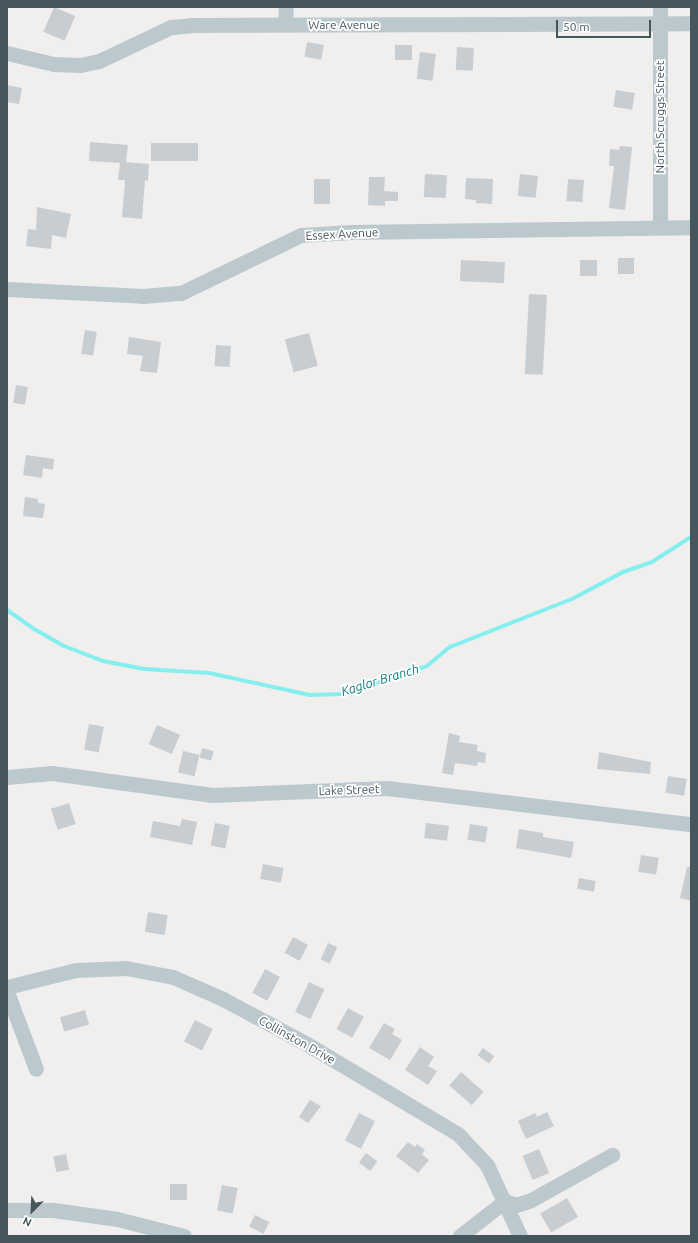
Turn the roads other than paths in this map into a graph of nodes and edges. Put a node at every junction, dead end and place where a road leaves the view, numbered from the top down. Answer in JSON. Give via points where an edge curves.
{"nodes":[{"id":1,"x":286,"y":7,"type":"edge"},
{"id":2,"x":660,"y":7,"type":"edge"},
{"id":3,"x":691,"y":23,"type":"edge"},
{"id":4,"x":285,"y":24,"type":"junction"},
{"id":5,"x":660,"y":24,"type":"junction"},
{"id":6,"x":7,"y":53,"type":"edge"},
{"id":7,"x":660,"y":227,"type":"junction"},
{"id":8,"x":691,"y":227,"type":"edge"},
{"id":9,"x":7,"y":289,"type":"edge"},
{"id":10,"x":7,"y":777,"type":"edge"},
{"id":11,"x":691,"y":824,"type":"edge"},
{"id":12,"x":7,"y":987,"type":"edge"},
{"id":13,"x":7,"y":992,"type":"edge"},
{"id":14,"x":36,"y":1069,"type":"dead end"},
{"id":15,"x":612,"y":1154,"type":"dead end"},
{"id":16,"x":505,"y":1201,"type":"junction"},
{"id":17,"x":7,"y":1210,"type":"edge"},
{"id":18,"x":184,"y":1236,"type":"edge"},
{"id":19,"x":460,"y":1236,"type":"edge"},
{"id":20,"x":520,"y":1236,"type":"edge"}],
"edges":[{"from":1,"to":4,"type":"street"},
{"from":2,"to":5,"type":"street","name":"North Scruggs Street"},
{"from":3,"to":5,"type":"street","name":"Ware Avenue"},
{"from":4,"to":5,"type":"street","name":"Ware Avenue"},
{"from":4,"to":6,"type":"street","name":"Ware Avenue","via":[[171,26],[99,61],[80,65],[54,64]]},
{"from":5,"to":7,"type":"street","name":"North Scruggs Street"},
{"from":7,"to":8,"type":"street","name":"Essex Avenue"},
{"from":7,"to":9,"type":"street","name":"Essex Avenue","via":[[301,235],[181,293],[143,296]]},
{"from":10,"to":11,"type":"street","name":"Lake Street","via":[[52,773],[212,795],[387,788]]},
{"from":12,"to":16,"type":"street","name":"Collinston Drive","via":[[76,970],[97,968],[126,968],[173,977],[223,999],[307,1044],[448,1127],[487,1165]]},
{"from":13,"to":14,"type":"street"},
{"from":15,"to":16,"type":"street","via":[[531,1200],[516,1205]]},
{"from":16,"to":19,"type":"street"},
{"from":16,"to":20,"type":"street","name":"Collinston Drive"},
{"from":17,"to":18,"type":"street","via":[[54,1210],[117,1219]]}]}
